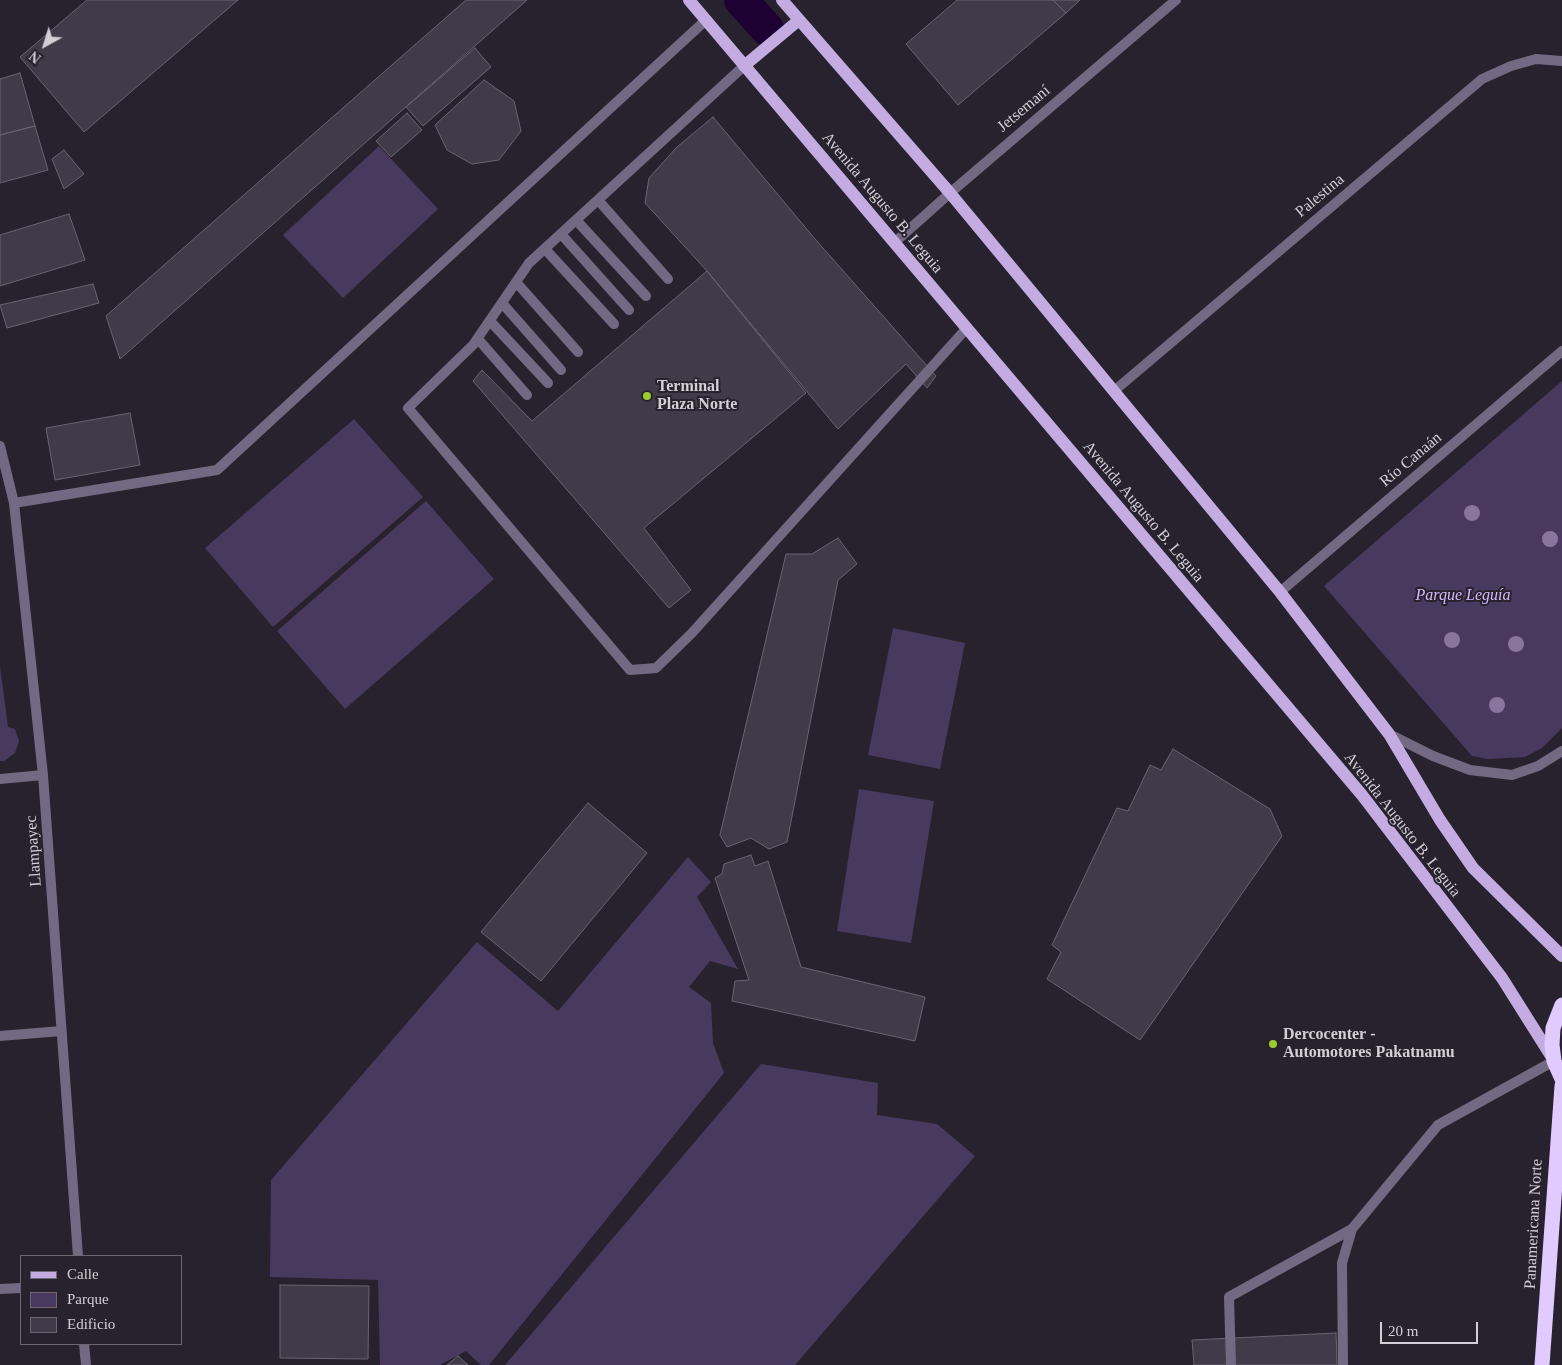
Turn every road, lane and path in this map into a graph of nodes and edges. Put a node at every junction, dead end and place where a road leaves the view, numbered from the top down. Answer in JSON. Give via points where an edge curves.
{"nodes":[{"id":1,"x":689,"y":0,"type":"edge"},
{"id":2,"x":782,"y":0,"type":"edge"},
{"id":3,"x":1176,"y":0,"type":"edge"},
{"id":4,"x":706,"y":20,"type":"junction"},
{"id":5,"x":799,"y":20,"type":"junction"},
{"id":6,"x":1562,"y":61,"type":"edge"},
{"id":7,"x":744,"y":66,"type":"junction"},
{"id":8,"x":950,"y":193,"type":"junction"},
{"id":9,"x":598,"y":200,"type":"junction"},
{"id":10,"x":576,"y":220,"type":"junction"},
{"id":11,"x":562,"y":234,"type":"junction"},
{"id":12,"x":894,"y":243,"type":"junction"},
{"id":13,"x":545,"y":249,"type":"junction"},
{"id":14,"x":668,"y":280,"type":"dead end"},
{"id":15,"x":516,"y":282,"type":"junction"},
{"id":16,"x":646,"y":296,"type":"dead end"},
{"id":17,"x":502,"y":303,"type":"junction"},
{"id":18,"x":629,"y":310,"type":"dead end"},
{"id":19,"x":490,"y":321,"type":"junction"},
{"id":20,"x":614,"y":324,"type":"dead end"},
{"id":21,"x":966,"y":329,"type":"junction"},
{"id":22,"x":478,"y":339,"type":"junction"},
{"id":23,"x":1562,"y":351,"type":"edge"},
{"id":24,"x":578,"y":352,"type":"dead end"},
{"id":25,"x":561,"y":370,"type":"dead end"},
{"id":26,"x":548,"y":383,"type":"dead end"},
{"id":27,"x":1114,"y":391,"type":"junction"},
{"id":28,"x":527,"y":395,"type":"dead end"},
{"id":29,"x":0,"y":446,"type":"edge"},
{"id":30,"x":14,"y":503,"type":"junction"},
{"id":31,"x":1280,"y":592,"type":"junction"},
{"id":32,"x":1390,"y":734,"type":"junction"},
{"id":33,"x":1562,"y":751,"type":"edge"},
{"id":34,"x":43,"y":776,"type":"junction"},
{"id":35,"x":0,"y":778,"type":"edge"},
{"id":36,"x":1562,"y":956,"type":"edge"},
{"id":37,"x":1562,"y":1005,"type":"edge"},
{"id":38,"x":61,"y":1031,"type":"junction"},
{"id":39,"x":0,"y":1036,"type":"edge"},
{"id":40,"x":1554,"y":1061,"type":"junction"},
{"id":41,"x":1562,"y":1079,"type":"edge"},
{"id":42,"x":1562,"y":1086,"type":"edge"},
{"id":43,"x":1352,"y":1230,"type":"junction"},
{"id":44,"x":78,"y":1255,"type":"edge"},
{"id":45,"x":20,"y":1288,"type":"edge"},
{"id":46,"x":0,"y":1289,"type":"edge"},
{"id":47,"x":84,"y":1345,"type":"edge"},
{"id":48,"x":86,"y":1365,"type":"edge"},
{"id":49,"x":1231,"y":1365,"type":"edge"},
{"id":50,"x":1343,"y":1365,"type":"edge"},
{"id":51,"x":1542,"y":1365,"type":"edge"}],
"edges":[{"from":1,"to":4,"type":"main road","name":"Avenida Augusto B. Leguia"},
{"from":2,"to":5,"type":"main road","name":"Avenida Augusto B. Leguia"},
{"from":3,"to":8,"type":"street","name":"Jetsemaní"},
{"from":4,"to":7,"type":"main road","name":"Avenida Augusto B. Leguia"},
{"from":4,"to":30,"type":"street","via":[[218,470]]},
{"from":5,"to":7,"type":"main road"},
{"from":5,"to":8,"type":"main road","name":"Avenida Augusto B. Leguia"},
{"from":6,"to":27,"type":"street","name":"Palestina","via":[[1536,59],[1511,66],[1482,80]]},
{"from":7,"to":9,"type":"street"},
{"from":7,"to":12,"type":"main road","name":"Avenida Augusto B. Leguia"},
{"from":8,"to":12,"type":"street","name":"Jetsemaní"},
{"from":8,"to":27,"type":"main road","name":"Avenida Augusto B. Leguia"},
{"from":9,"to":10,"type":"street"},
{"from":9,"to":14,"type":"street"},
{"from":10,"to":11,"type":"street"},
{"from":10,"to":16,"type":"street"},
{"from":11,"to":13,"type":"street"},
{"from":11,"to":18,"type":"street"},
{"from":12,"to":21,"type":"main road","name":"Avenida Augusto B. Leguia"},
{"from":13,"to":15,"type":"street","via":[[529,263]]},
{"from":13,"to":20,"type":"street"},
{"from":15,"to":17,"type":"street"},
{"from":15,"to":24,"type":"street"},
{"from":17,"to":19,"type":"street"},
{"from":17,"to":25,"type":"street"},
{"from":19,"to":22,"type":"street"},
{"from":19,"to":26,"type":"street"},
{"from":21,"to":22,"type":"street","via":[[691,634],[656,668],[630,670],[408,408]]},
{"from":21,"to":40,"type":"main road","name":"Avenida Augusto B. Leguia","via":[[1362,795],[1502,978]]},
{"from":22,"to":28,"type":"street"},
{"from":23,"to":31,"type":"street","name":"Río Canaán"},
{"from":27,"to":31,"type":"main road","name":"Avenida Augusto B. Leguia"},
{"from":29,"to":30,"type":"street","name":"Llampayec"},
{"from":30,"to":34,"type":"street","name":"Llampayec"},
{"from":31,"to":32,"type":"main road","name":"Avenida Augusto B. Leguia"},
{"from":32,"to":33,"type":"street","via":[[1432,756],[1470,770],[1512,775],[1538,766]]},
{"from":32,"to":36,"type":"main road","name":"Avenida Augusto B. Leguia","via":[[1440,820],[1473,868]]},
{"from":34,"to":35,"type":"street"},
{"from":34,"to":38,"type":"street","name":"Llampayec"},
{"from":37,"to":40,"type":"highway","via":[[1552,1028]]},
{"from":38,"to":39,"type":"street"},
{"from":38,"to":44,"type":"street","name":"Llampayec"},
{"from":40,"to":41,"type":"highway"},
{"from":40,"to":43,"type":"street","via":[[1438,1125]]},
{"from":42,"to":51,"type":"highway","name":"Panamericana Norte"},
{"from":43,"to":49,"type":"street","via":[[1229,1297]]},
{"from":43,"to":50,"type":"street","via":[[1342,1263]]},
{"from":45,"to":46,"type":"street"},
{"from":47,"to":48,"type":"street"}]}
